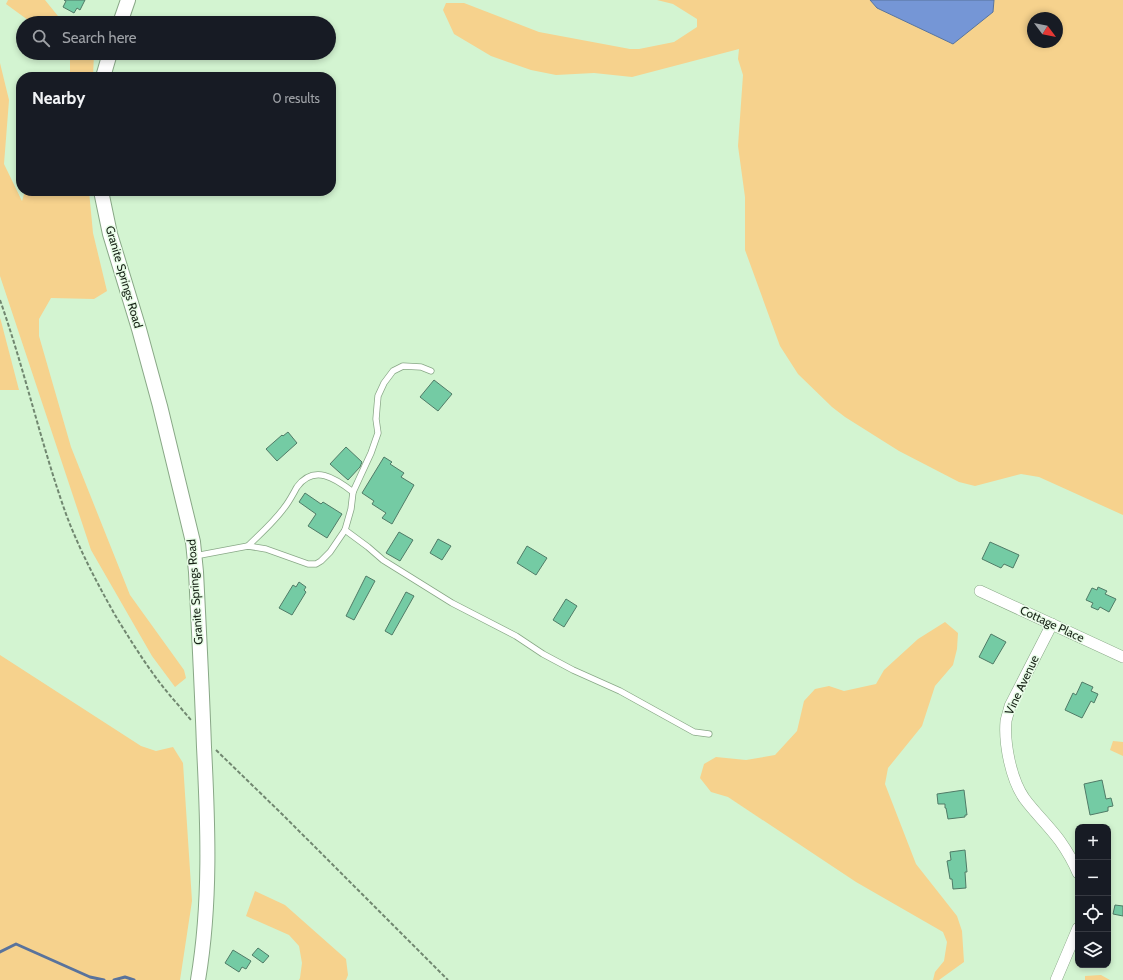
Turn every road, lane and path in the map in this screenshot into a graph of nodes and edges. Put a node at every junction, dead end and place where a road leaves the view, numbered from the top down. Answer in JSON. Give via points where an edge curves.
{"nodes":[{"id":1,"x":128,"y":0,"type":"edge"},
{"id":2,"x":122,"y":16,"type":"edge"},
{"id":3,"x":108,"y":60,"type":"edge"},
{"id":4,"x":104,"y":72,"type":"edge"},
{"id":5,"x":102,"y":196,"type":"edge"},
{"id":6,"x":0,"y":300,"type":"edge"},
{"id":7,"x":430,"y":371,"type":"dead end"},
{"id":8,"x":353,"y":492,"type":"junction"},
{"id":9,"x":345,"y":530,"type":"junction"},
{"id":10,"x":248,"y":546,"type":"junction"},
{"id":11,"x":194,"y":556,"type":"junction"},
{"id":12,"x":980,"y":592,"type":"dead end"},
{"id":13,"x":1052,"y":624,"type":"junction"},
{"id":14,"x":1123,"y":657,"type":"edge"},
{"id":15,"x":709,"y":734,"type":"dead end"},
{"id":16,"x":204,"y":736,"type":"junction"},
{"id":17,"x":1075,"y":866,"type":"edge"},
{"id":18,"x":1076,"y":932,"type":"edge"},
{"id":19,"x":198,"y":980,"type":"edge"},
{"id":20,"x":448,"y":980,"type":"edge"},
{"id":21,"x":1056,"y":980,"type":"edge"}],
"edges":[{"from":1,"to":2,"type":"street"},
{"from":3,"to":4,"type":"street"},
{"from":5,"to":11,"type":"street","name":"Granite Springs Road","via":[[110,234],[160,406],[193,542]]},
{"from":6,"to":16,"type":"path","via":[[66,515],[87,563],[145,663]]},
{"from":7,"to":8,"type":"lane","via":[[420,367],[403,366],[393,372],[384,383],[378,396],[378,433]]},
{"from":8,"to":9,"type":"lane"},
{"from":8,"to":10,"type":"lane","via":[[340,482],[321,475],[312,475],[305,479],[279,515]]},
{"from":9,"to":10,"type":"lane","via":[[330,552],[316,564],[308,564],[266,549]]},
{"from":9,"to":15,"type":"lane","via":[[383,560],[452,603],[516,636],[573,670],[620,691],[694,732]]},
{"from":10,"to":11,"type":"lane"},
{"from":11,"to":16,"type":"street","name":"Granite Springs Road"},
{"from":12,"to":13,"type":"street","name":"Cottage Place"},
{"from":13,"to":14,"type":"street","name":"Cottage Place"},
{"from":13,"to":17,"type":"street","name":"Vine Avenue","via":[[1010,706],[1006,733],[1014,777],[1024,797],[1059,840]]},
{"from":16,"to":19,"type":"street","name":"Granite Springs Road","via":[[208,866],[204,945]]},
{"from":16,"to":20,"type":"path"},
{"from":18,"to":21,"type":"street"}]}
